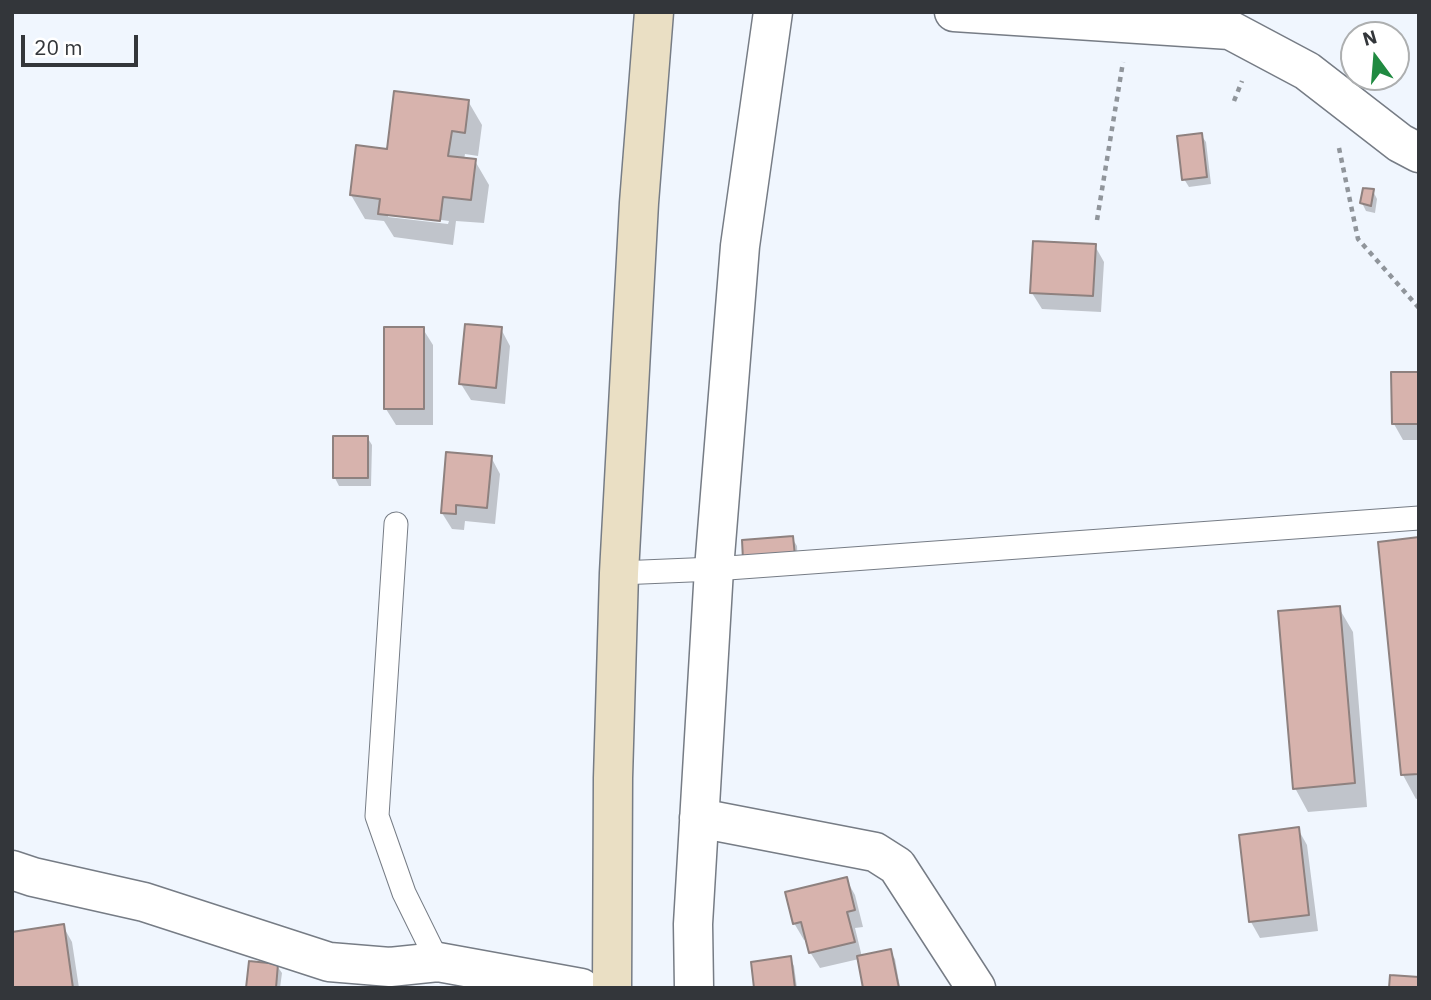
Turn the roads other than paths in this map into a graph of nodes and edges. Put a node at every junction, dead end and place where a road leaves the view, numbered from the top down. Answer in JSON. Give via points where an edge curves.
{"nodes":[{"id":1,"x":773,"y":12,"type":"edge"},
{"id":2,"x":954,"y":12,"type":"edge"},
{"id":3,"x":660,"y":13,"type":"edge"},
{"id":4,"x":1419,"y":153,"type":"edge"},
{"id":5,"x":1419,"y":518,"type":"edge"},
{"id":6,"x":396,"y":524,"type":"dead end"},
{"id":7,"x":714,"y":569,"type":"junction"},
{"id":8,"x":620,"y":573,"type":"junction"},
{"id":9,"x":699,"y":818,"type":"junction"},
{"id":10,"x":12,"y":870,"type":"edge"},
{"id":11,"x":438,"y":961,"type":"junction"},
{"id":12,"x":581,"y":988,"type":"edge"},
{"id":13,"x":612,"y":988,"type":"edge"},
{"id":14,"x":694,"y":988,"type":"edge"},
{"id":15,"x":976,"y":988,"type":"edge"}],
"edges":[{"from":1,"to":7,"type":"street","via":[[740,246]]},
{"from":2,"to":4,"type":"street","via":[[1230,30],[1307,71]]},
{"from":3,"to":8,"type":"main road","via":[[639,203]]},
{"from":5,"to":7,"type":"lane"},
{"from":6,"to":11,"type":"lane","via":[[377,816],[404,893]]},
{"from":7,"to":8,"type":"lane"},
{"from":7,"to":9,"type":"street"},
{"from":8,"to":13,"type":"main road"},
{"from":9,"to":14,"type":"street"},
{"from":9,"to":15,"type":"street","via":[[875,852],[897,866]]},
{"from":10,"to":11,"type":"street","via":[[144,902],[328,962],[390,967]]},
{"from":11,"to":12,"type":"street"}]}
